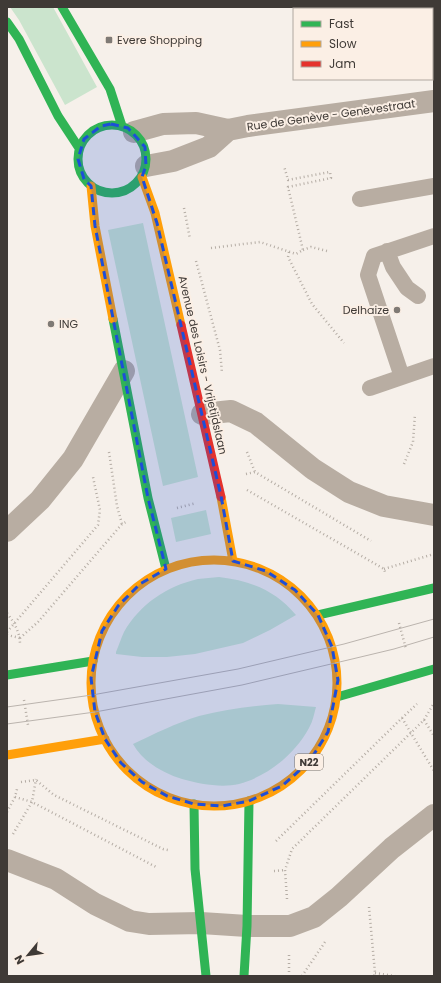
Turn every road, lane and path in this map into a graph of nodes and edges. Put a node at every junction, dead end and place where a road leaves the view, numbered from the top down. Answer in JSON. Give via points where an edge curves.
{"nodes":[{"id":1,"x":62,"y":7,"type":"edge"},
{"id":2,"x":7,"y":22,"type":"edge"},
{"id":3,"x":434,"y":102,"type":"edge"},
{"id":4,"x":128,"y":129,"type":"junction"},
{"id":5,"x":228,"y":130,"type":"junction"},
{"id":6,"x":79,"y":148,"type":"junction"},
{"id":7,"x":284,"y":166,"type":"dead end"},
{"id":8,"x":144,"y":171,"type":"junction"},
{"id":9,"x":91,"y":186,"type":"junction"},
{"id":10,"x":434,"y":186,"type":"edge"},
{"id":11,"x":360,"y":199,"type":"dead end"},
{"id":12,"x":184,"y":208,"type":"dead end"},
{"id":13,"x":434,"y":236,"type":"edge"},
{"id":14,"x":191,"y":240,"type":"dead end"},
{"id":15,"x":211,"y":248,"type":"dead end"},
{"id":16,"x":303,"y":250,"type":"junction"},
{"id":17,"x":327,"y":251,"type":"dead end"},
{"id":18,"x":387,"y":251,"type":"junction"},
{"id":19,"x":290,"y":252,"type":"junction"},
{"id":20,"x":194,"y":254,"type":"dead end"},
{"id":21,"x":418,"y":296,"type":"dead end"},
{"id":22,"x":344,"y":343,"type":"dead end"},
{"id":23,"x":434,"y":366,"type":"edge"},
{"id":24,"x":124,"y":371,"type":"junction"},
{"id":25,"x":402,"y":377,"type":"junction"},
{"id":26,"x":222,"y":380,"type":"dead end"},
{"id":27,"x":370,"y":388,"type":"dead end"},
{"id":28,"x":202,"y":414,"type":"junction"},
{"id":29,"x":415,"y":414,"type":"dead end"},
{"id":30,"x":245,"y":447,"type":"dead end"},
{"id":31,"x":404,"y":464,"type":"dead end"},
{"id":32,"x":92,"y":471,"type":"dead end"},
{"id":33,"x":256,"y":472,"type":"junction"},
{"id":34,"x":246,"y":474,"type":"dead end"},
{"id":35,"x":222,"y":496,"type":"junction"},
{"id":36,"x":152,"y":514,"type":"junction"},
{"id":37,"x":434,"y":515,"type":"edge"},
{"id":38,"x":7,"y":531,"type":"edge"},
{"id":39,"x":371,"y":541,"type":"dead end"},
{"id":40,"x":434,"y":554,"type":"edge"},
{"id":41,"x":233,"y":561,"type":"junction"},
{"id":42,"x":166,"y":569,"type":"junction"},
{"id":43,"x":384,"y":569,"type":"junction"},
{"id":44,"x":434,"y":588,"type":"edge"},
{"id":45,"x":392,"y":598,"type":"junction"},
{"id":46,"x":7,"y":613,"type":"edge"},
{"id":47,"x":318,"y":615,"type":"junction"},
{"id":48,"x":14,"y":623,"type":"junction"},
{"id":49,"x":7,"y":632,"type":"edge"},
{"id":50,"x":7,"y":635,"type":"edge"},
{"id":51,"x":20,"y":638,"type":"junction"},
{"id":52,"x":94,"y":661,"type":"junction"},
{"id":53,"x":434,"y":669,"type":"edge"},
{"id":54,"x":20,"y":673,"type":"junction"},
{"id":55,"x":7,"y":675,"type":"edge"},
{"id":56,"x":413,"y":676,"type":"junction"},
{"id":57,"x":337,"y":697,"type":"junction"},
{"id":58,"x":434,"y":703,"type":"edge"},
{"id":59,"x":402,"y":718,"type":"junction"},
{"id":60,"x":424,"y":720,"type":"junction"},
{"id":61,"x":412,"y":733,"type":"junction"},
{"id":62,"x":434,"y":736,"type":"edge"},
{"id":63,"x":105,"y":739,"type":"junction"},
{"id":64,"x":32,"y":751,"type":"junction"},
{"id":65,"x":7,"y":755,"type":"edge"},
{"id":66,"x":434,"y":771,"type":"edge"},
{"id":67,"x":36,"y":780,"type":"junction"},
{"id":68,"x":17,"y":789,"type":"dead end"},
{"id":69,"x":16,"y":797,"type":"junction"},
{"id":70,"x":249,"y":801,"type":"junction"},
{"id":71,"x":32,"y":802,"type":"junction"},
{"id":72,"x":194,"y":804,"type":"junction"},
{"id":73,"x":7,"y":812,"type":"edge"},
{"id":74,"x":434,"y":815,"type":"edge"},
{"id":75,"x":11,"y":839,"type":"dead end"},
{"id":76,"x":248,"y":849,"type":"junction"},
{"id":77,"x":195,"y":850,"type":"junction"},
{"id":78,"x":7,"y":860,"type":"edge"},
{"id":79,"x":158,"y":868,"type":"dead end"},
{"id":80,"x":369,"y":902,"type":"dead end"},
{"id":81,"x":201,"y":923,"type":"junction"},
{"id":82,"x":247,"y":926,"type":"junction"},
{"id":83,"x":290,"y":926,"type":"junction"},
{"id":84,"x":374,"y":974,"type":"edge"},
{"id":85,"x":206,"y":976,"type":"edge"},
{"id":86,"x":244,"y":976,"type":"edge"},
{"id":87,"x":395,"y":976,"type":"edge"}],
"edges":[{"from":1,"to":4,"type":"street","via":[[110,89]]},
{"from":2,"to":6,"type":"street","via":[[19,39],[56,113]]},
{"from":3,"to":5,"type":"street","name":"Rue de Genève - Genèvestraat"},
{"from":4,"to":5,"type":"street","name":"Rue de Genève - Genèvestraat","via":[[196,123]]},
{"from":4,"to":6,"type":"street","via":[[111,124],[101,126],[92,131]]},
{"from":4,"to":8,"type":"street","via":[[141,139],[145,148],[147,156]]},
{"from":5,"to":8,"type":"street","via":[[209,147]]},
{"from":6,"to":9,"type":"street","via":[[79,169]]},
{"from":7,"to":16,"type":"path","via":[[288,180],[330,172],[331,178],[288,187]]},
{"from":8,"to":9,"type":"street","via":[[135,186],[124,192],[101,192]]},
{"from":8,"to":28,"type":"street","name":"Avenue des Loisirs - Vrijetijdslaan"},
{"from":9,"to":24,"type":"street","via":[[95,226]]},
{"from":10,"to":11,"type":"lane"},
{"from":12,"to":14,"type":"path"},
{"from":13,"to":18,"type":"lane"},
{"from":15,"to":19,"type":"path","via":[[260,242]]},
{"from":16,"to":17,"type":"path","via":[[311,247]]},
{"from":16,"to":19,"type":"path","via":[[296,254]]},
{"from":18,"to":21,"type":"lane","via":[[393,267],[407,288]]},
{"from":18,"to":25,"type":"lane","via":[[374,256],[368,275]]},
{"from":19,"to":22,"type":"path","via":[[288,257],[312,304]]},
{"from":20,"to":26,"type":"path","via":[[220,350]]},
{"from":23,"to":25,"type":"lane"},
{"from":24,"to":36,"type":"street"},
{"from":24,"to":38,"type":"street","via":[[73,459],[40,500]]},
{"from":25,"to":27,"type":"lane"},
{"from":28,"to":35,"type":"street","name":"Avenue des Loisirs - Vrijetijdslaan"},
{"from":28,"to":37,"type":"street","via":[[231,411],[256,423],[313,469],[349,492],[384,506]]},
{"from":29,"to":31,"type":"path","via":[[413,442]]},
{"from":30,"to":33,"type":"path"},
{"from":32,"to":48,"type":"path","via":[[100,510],[98,525]]},
{"from":33,"to":34,"type":"path"},
{"from":33,"to":39,"type":"path"},
{"from":35,"to":36,"type":"path"},
{"from":35,"to":41,"type":"street","name":"Avenue des Loisirs - Vrijetijdslaan"},
{"from":35,"to":43,"type":"path","via":[[247,490]]},
{"from":36,"to":42,"type":"street"},
{"from":36,"to":51,"type":"path","via":[[122,524],[38,622]]},
{"from":40,"to":43,"type":"path"},
{"from":41,"to":42,"type":"street","number":"N22","via":[[199,560]]},
{"from":41,"to":47,"type":"street","number":"N22","via":[[266,571],[295,590]]},
{"from":42,"to":52,"type":"street","number":"N22","via":[[140,584],[118,606],[102,632]]},
{"from":43,"to":45,"type":"path"},
{"from":44,"to":45,"type":"street"},
{"from":45,"to":47,"type":"street"},
{"from":45,"to":56,"type":"path"},
{"from":46,"to":48,"type":"path"},
{"from":47,"to":57,"type":"street","number":"N22","via":[[334,652],[338,680]]},
{"from":48,"to":49,"type":"path"},
{"from":48,"to":51,"type":"path"},
{"from":50,"to":51,"type":"path"},
{"from":51,"to":54,"type":"path"},
{"from":52,"to":54,"type":"street"},
{"from":52,"to":63,"type":"street","number":"N22","via":[[92,695],[99,726]]},
{"from":53,"to":56,"type":"street"},
{"from":54,"to":55,"type":"street"},
{"from":54,"to":64,"type":"path"},
{"from":56,"to":57,"type":"street"},
{"from":56,"to":59,"type":"path","via":[[416,704]]},
{"from":57,"to":70,"type":"street","number":"N22","via":[[328,732],[309,762],[282,786]]},
{"from":58,"to":60,"type":"path"},
{"from":59,"to":61,"type":"path"},
{"from":59,"to":76,"type":"path","via":[[268,849]]},
{"from":60,"to":61,"type":"path"},
{"from":60,"to":62,"type":"path"},
{"from":61,"to":66,"type":"path"},
{"from":61,"to":83,"type":"path","via":[[292,849],[284,870]]},
{"from":63,"to":64,"type":"street"},
{"from":63,"to":72,"type":"street","number":"N22","via":[[121,763],[142,782],[167,796]]},
{"from":64,"to":65,"type":"street"},
{"from":64,"to":67,"type":"path"},
{"from":67,"to":71,"type":"path"},
{"from":67,"to":77,"type":"path","via":[[54,795],[163,849]]},
{"from":68,"to":69,"type":"path"},
{"from":69,"to":71,"type":"path"},
{"from":69,"to":73,"type":"path"},
{"from":70,"to":72,"type":"street","number":"N22","via":[[222,806]]},
{"from":70,"to":76,"type":"street"},
{"from":71,"to":75,"type":"path"},
{"from":71,"to":79,"type":"path"},
{"from":72,"to":77,"type":"street"},
{"from":74,"to":83,"type":"street","via":[[392,848],[314,917]]},
{"from":76,"to":82,"type":"street"},
{"from":77,"to":81,"type":"street"},
{"from":78,"to":81,"type":"street","via":[[56,879],[95,904],[130,921],[149,924]]},
{"from":80,"to":84,"type":"path"},
{"from":81,"to":82,"type":"street"},
{"from":81,"to":85,"type":"street"},
{"from":82,"to":83,"type":"street"},
{"from":82,"to":86,"type":"street"},
{"from":84,"to":87,"type":"path"}]}
